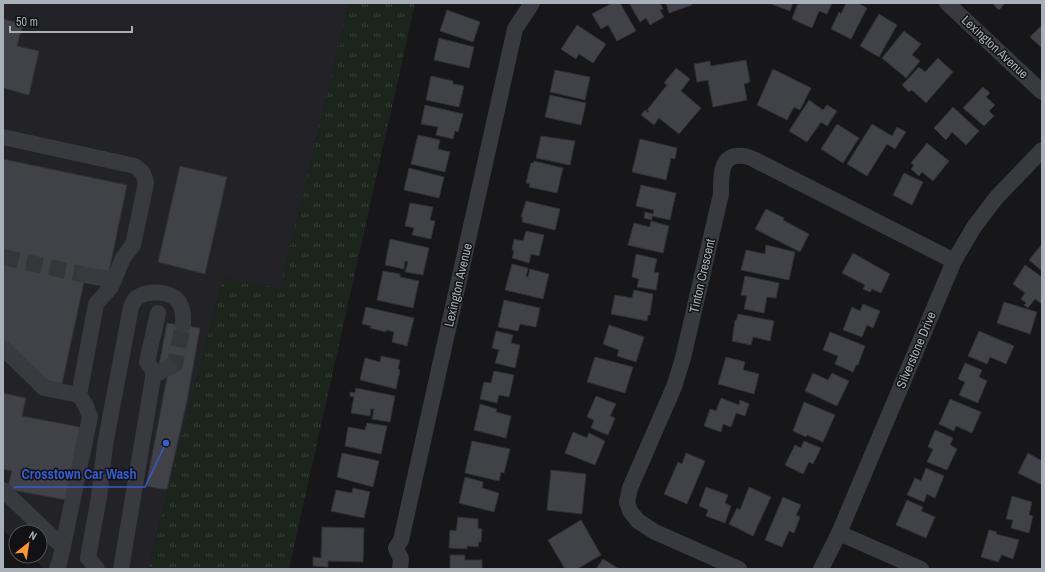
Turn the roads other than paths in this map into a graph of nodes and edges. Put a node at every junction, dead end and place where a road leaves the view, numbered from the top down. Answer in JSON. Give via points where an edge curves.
{"nodes":[{"id":1,"x":532,"y":3,"type":"edge"},
{"id":2,"x":947,"y":3,"type":"edge"},
{"id":3,"x":1042,"y":92,"type":"edge"},
{"id":4,"x":3,"y":137,"type":"edge"},
{"id":5,"x":1042,"y":150,"type":"edge"},
{"id":6,"x":954,"y":261,"type":"junction"},
{"id":7,"x":85,"y":275,"type":"tunnel mouth"},
{"id":8,"x":114,"y":280,"type":"junction"},
{"id":9,"x":158,"y":313,"type":"dead end"},
{"id":10,"x":183,"y":325,"type":"tunnel mouth"},
{"id":11,"x":3,"y":348,"type":"edge"},
{"id":12,"x":169,"y":367,"type":"tunnel mouth"},
{"id":13,"x":153,"y":376,"type":"junction"},
{"id":14,"x":79,"y":395,"type":"junction"},
{"id":15,"x":3,"y":490,"type":"edge"},
{"id":16,"x":838,"y":532,"type":"junction"},
{"id":17,"x":63,"y":546,"type":"junction"},
{"id":18,"x":57,"y":569,"type":"edge"},
{"id":19,"x":97,"y":569,"type":"edge"},
{"id":20,"x":121,"y":569,"type":"edge"},
{"id":21,"x":400,"y":569,"type":"edge"},
{"id":22,"x":739,"y":569,"type":"edge"},
{"id":23,"x":821,"y":569,"type":"edge"},
{"id":24,"x":920,"y":569,"type":"edge"}],
"edges":[{"from":1,"to":21,"type":"street","name":"Lexington Avenue","via":[[515,29],[403,532],[396,548],[401,559]]},
{"from":2,"to":3,"type":"street","name":"Lexington Avenue"},
{"from":4,"to":8,"type":"street","via":[[135,166],[143,173],[146,184],[133,245],[123,258]]},
{"from":5,"to":6,"type":"street","name":"Silverstone Drive","via":[[996,198],[974,227]]},
{"from":6,"to":16,"type":"street","name":"Silverstone Drive"},
{"from":6,"to":22,"type":"street","name":"Tinton Crescent","via":[[761,162],[745,156],[727,160],[722,169],[721,194],[683,358],[674,387],[630,488],[627,502],[638,521],[655,532]]},
{"from":7,"to":8,"type":"street"},
{"from":8,"to":14,"type":"street","via":[[96,304]]},
{"from":9,"to":13,"type":"street","via":[[147,362],[154,372]]},
{"from":10,"to":19,"type":"street","via":[[183,313],[178,300],[166,294],[144,294],[136,298],[131,307],[105,445],[88,558]]},
{"from":11,"to":14,"type":"street","via":[[44,388]]},
{"from":12,"to":13,"type":"street"},
{"from":13,"to":20,"type":"street"},
{"from":14,"to":17,"type":"street","via":[[90,417]]},
{"from":15,"to":17,"type":"street"},
{"from":16,"to":23,"type":"street","name":"Silverstone Drive"},
{"from":16,"to":24,"type":"street"},
{"from":17,"to":18,"type":"street"}]}
